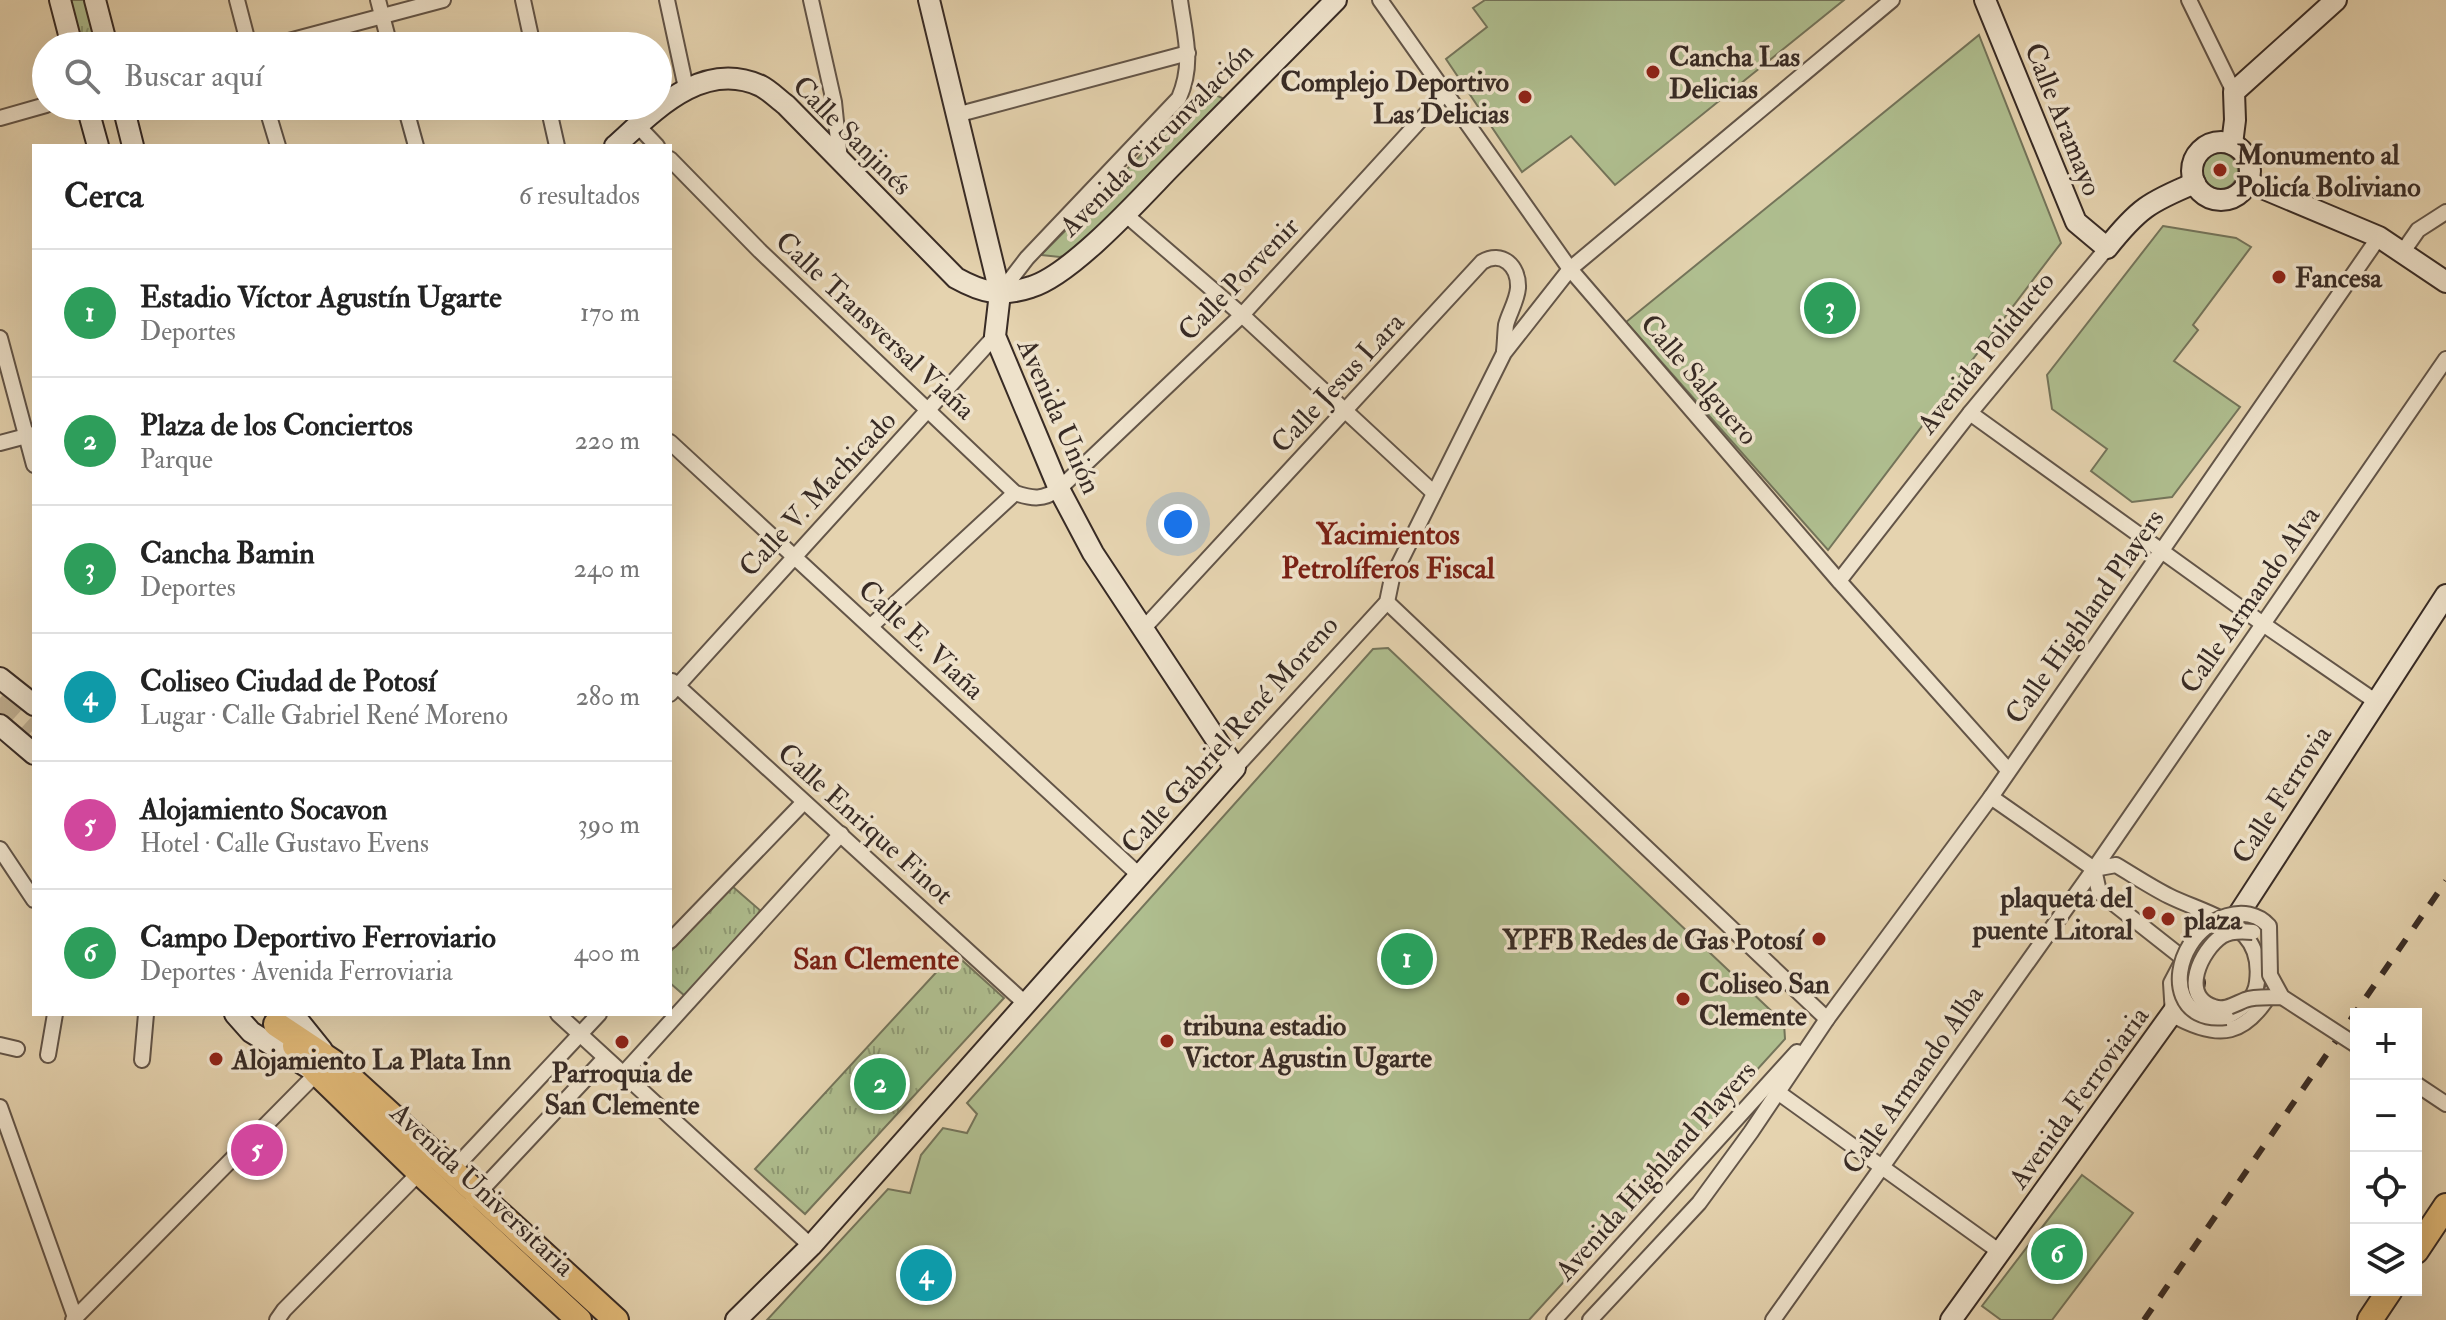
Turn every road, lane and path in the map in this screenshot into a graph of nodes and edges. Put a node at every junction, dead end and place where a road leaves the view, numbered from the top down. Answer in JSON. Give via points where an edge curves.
{"nodes":[{"id":1,"x":60,"y":0,"type":"edge"},
{"id":2,"x":95,"y":0,"type":"edge"},
{"id":3,"x":237,"y":0,"type":"edge"},
{"id":4,"x":378,"y":0,"type":"edge"},
{"id":5,"x":443,"y":0,"type":"edge"},
{"id":6,"x":523,"y":0,"type":"edge"},
{"id":7,"x":667,"y":0,"type":"edge"},
{"id":8,"x":811,"y":0,"type":"edge"},
{"id":9,"x":929,"y":0,"type":"edge"},
{"id":10,"x":1180,"y":0,"type":"edge"},
{"id":11,"x":1336,"y":0,"type":"edge"},
{"id":12,"x":1380,"y":0,"type":"edge"},
{"id":13,"x":1892,"y":0,"type":"edge"},
{"id":14,"x":1985,"y":0,"type":"edge"},
{"id":15,"x":2189,"y":0,"type":"edge"},
{"id":16,"x":2336,"y":0,"type":"edge"},
{"id":17,"x":382,"y":16,"type":"junction"},
{"id":18,"x":68,"y":32,"type":"edge"},
{"id":19,"x":103,"y":32,"type":"edge"},
{"id":20,"x":245,"y":32,"type":"edge"},
{"id":21,"x":322,"y":32,"type":"edge"},
{"id":22,"x":386,"y":32,"type":"edge"},
{"id":23,"x":530,"y":32,"type":"edge"},
{"id":24,"x":1188,"y":53,"type":"junction"},
{"id":25,"x":686,"y":88,"type":"junction"},
{"id":26,"x":2234,"y":92,"type":"junction"},
{"id":27,"x":1445,"y":93,"type":"junction"},
{"id":28,"x":672,"y":99,"type":"edge"},
{"id":29,"x":32,"y":109,"type":"edge"},
{"id":30,"x":956,"y":115,"type":"junction"},
{"id":31,"x":0,"y":118,"type":"edge"},
{"id":32,"x":91,"y":120,"type":"edge"},
{"id":33,"x":126,"y":120,"type":"edge"},
{"id":34,"x":270,"y":120,"type":"edge"},
{"id":35,"x":409,"y":120,"type":"edge"},
{"id":36,"x":551,"y":120,"type":"edge"},
{"id":37,"x":646,"y":120,"type":"edge"},
{"id":38,"x":638,"y":126,"type":"junction"},
{"id":39,"x":97,"y":144,"type":"edge"},
{"id":40,"x":132,"y":144,"type":"edge"},
{"id":41,"x":277,"y":144,"type":"edge"},
{"id":42,"x":415,"y":144,"type":"edge"},
{"id":43,"x":557,"y":144,"type":"edge"},
{"id":44,"x":617,"y":144,"type":"edge"},
{"id":45,"x":655,"y":144,"type":"edge"},
{"id":46,"x":2232,"y":144,"type":"junction"},
{"id":47,"x":672,"y":161,"type":"edge"},
{"id":48,"x":840,"y":161,"type":"junction"},
{"id":49,"x":2248,"y":182,"type":"junction"},
{"id":50,"x":2195,"y":183,"type":"junction"},
{"id":51,"x":2446,"y":212,"type":"edge"},
{"id":52,"x":1125,"y":214,"type":"junction"},
{"id":53,"x":2379,"y":237,"type":"junction"},
{"id":54,"x":2107,"y":248,"type":"junction"},
{"id":55,"x":2402,"y":253,"type":"junction"},
{"id":56,"x":1570,"y":269,"type":"junction"},
{"id":57,"x":2446,"y":282,"type":"edge"},
{"id":58,"x":1000,"y":293,"type":"junction"},
{"id":59,"x":1242,"y":315,"type":"junction"},
{"id":60,"x":995,"y":336,"type":"junction"},
{"id":61,"x":0,"y":338,"type":"edge"},
{"id":62,"x":1504,"y":353,"type":"junction"},
{"id":63,"x":2446,"y":359,"type":"edge"},
{"id":64,"x":929,"y":410,"type":"junction"},
{"id":65,"x":1347,"y":410,"type":"junction"},
{"id":66,"x":1970,"y":413,"type":"junction"},
{"id":67,"x":30,"y":435,"type":"edge"},
{"id":68,"x":0,"y":443,"type":"edge"},
{"id":69,"x":672,"y":444,"type":"edge"},
{"id":70,"x":1059,"y":489,"type":"junction"},
{"id":71,"x":1015,"y":493,"type":"junction"},
{"id":72,"x":1434,"y":493,"type":"junction"},
{"id":73,"x":2162,"y":550,"type":"junction"},
{"id":74,"x":793,"y":556,"type":"junction"},
{"id":75,"x":1839,"y":581,"type":"junction"},
{"id":76,"x":2446,"y":595,"type":"edge"},
{"id":77,"x":1387,"y":602,"type":"junction"},
{"id":78,"x":2263,"y":624,"type":"junction"},
{"id":79,"x":871,"y":626,"type":"junction"},
{"id":80,"x":1143,"y":629,"type":"junction"},
{"id":81,"x":0,"y":678,"type":"edge"},
{"id":82,"x":673,"y":687,"type":"edge"},
{"id":83,"x":2375,"y":701,"type":"junction"},
{"id":84,"x":32,"y":703,"type":"edge"},
{"id":85,"x":0,"y":725,"type":"edge"},
{"id":86,"x":30,"y":742,"type":"edge"},
{"id":87,"x":1235,"y":768,"type":"junction"},
{"id":88,"x":2008,"y":770,"type":"junction"},
{"id":89,"x":1991,"y":797,"type":"junction"},
{"id":90,"x":803,"y":803,"type":"junction"},
{"id":91,"x":841,"y":834,"type":"junction"},
{"id":92,"x":0,"y":849,"type":"edge"},
{"id":93,"x":2094,"y":869,"type":"junction"},
{"id":94,"x":1139,"y":875,"type":"junction"},
{"id":95,"x":32,"y":897,"type":"edge"},
{"id":96,"x":2244,"y":903,"type":"joint"},
{"id":97,"x":2222,"y":921,"type":"junction"},
{"id":98,"x":672,"y":939,"type":"edge"},
{"id":99,"x":2184,"y":959,"type":"junction"},
{"id":100,"x":2282,"y":997,"type":"junction"},
{"id":101,"x":1026,"y":1004,"type":"junction"},
{"id":102,"x":2173,"y":1015,"type":"junction"},
{"id":103,"x":55,"y":1016,"type":"edge"},
{"id":104,"x":146,"y":1016,"type":"edge"},
{"id":105,"x":237,"y":1016,"type":"edge"},
{"id":106,"x":560,"y":1016,"type":"edge"},
{"id":107,"x":597,"y":1016,"type":"edge"},
{"id":108,"x":279,"y":1017,"type":"edge"},
{"id":109,"x":1827,"y":1019,"type":"junction"},
{"id":110,"x":579,"y":1035,"type":"junction"},
{"id":111,"x":2350,"y":1041,"type":"edge"},
{"id":112,"x":0,"y":1045,"type":"edge"},
{"id":113,"x":17,"y":1049,"type":"dead end"},
{"id":114,"x":48,"y":1055,"type":"dead end"},
{"id":115,"x":605,"y":1058,"type":"junction"},
{"id":116,"x":142,"y":1060,"type":"dead end"},
{"id":117,"x":325,"y":1067,"type":"junction"},
{"id":118,"x":623,"y":1074,"type":"junction"},
{"id":119,"x":2422,"y":1088,"type":"edge"},
{"id":120,"x":1779,"y":1093,"type":"junction"},
{"id":121,"x":2446,"y":1104,"type":"edge"},
{"id":122,"x":0,"y":1107,"type":"edge"},
{"id":123,"x":1881,"y":1168,"type":"junction"},
{"id":124,"x":436,"y":1172,"type":"junction"},
{"id":125,"x":1679,"y":1184,"type":"junction"},
{"id":126,"x":469,"y":1203,"type":"junction"},
{"id":127,"x":1699,"y":1203,"type":"junction"},
{"id":128,"x":2446,"y":1206,"type":"edge"},
{"id":129,"x":2422,"y":1242,"type":"edge"},
{"id":130,"x":811,"y":1246,"type":"junction"},
{"id":131,"x":2000,"y":1252,"type":"junction"},
{"id":132,"x":2386,"y":1296,"type":"edge"},
{"id":133,"x":286,"y":1317,"type":"edge"},
{"id":134,"x":75,"y":1319,"type":"edge"},
{"id":135,"x":579,"y":1320,"type":"edge"},
{"id":136,"x":616,"y":1320,"type":"edge"},
{"id":137,"x":736,"y":1320,"type":"edge"},
{"id":138,"x":1554,"y":1320,"type":"edge"},
{"id":139,"x":1590,"y":1320,"type":"edge"},
{"id":140,"x":1773,"y":1320,"type":"edge"},
{"id":141,"x":1951,"y":1320,"type":"edge"},
{"id":142,"x":2370,"y":1320,"type":"edge"}],
"edges":[{"from":1,"to":18,"type":"street"},
{"from":2,"to":19,"type":"street"},
{"from":3,"to":20,"type":"street"},
{"from":4,"to":17,"type":"street"},
{"from":5,"to":17,"type":"street"},
{"from":6,"to":23,"type":"street"},
{"from":7,"to":25,"type":"street"},
{"from":8,"to":48,"type":"street","via":[[834,102]]},
{"from":9,"to":30,"type":"street","name":"Avenida Unión"},
{"from":10,"to":24,"type":"street"},
{"from":11,"to":52,"type":"street","name":"Avenida Circunvalación"},
{"from":12,"to":27,"type":"street","name":"Calle Salguero"},
{"from":13,"to":56,"type":"street","name":"Calle Gabriel René Moreno"},
{"from":14,"to":54,"type":"street","name":"Calle Aramayo","via":[[2076,222]]},
{"from":15,"to":26,"type":"street"},
{"from":16,"to":26,"type":"street"},
{"from":17,"to":21,"type":"street"},
{"from":17,"to":22,"type":"street"},
{"from":24,"to":30,"type":"street"},
{"from":24,"to":58,"type":"street","via":[[1188,76],[1179,98]]},
{"from":25,"to":28,"type":"street","name":"Calle Sanjinés"},
{"from":25,"to":48,"type":"street","name":"Calle Sanjinés","via":[[707,79],[735,78],[762,86]]},
{"from":26,"to":46,"type":"street"},
{"from":27,"to":56,"type":"street","name":"Calle Salguero"},
{"from":27,"to":59,"type":"street","name":"Calle Porvenir"},
{"from":29,"to":31,"type":"street"},
{"from":30,"to":58,"type":"street","name":"Avenida Unión"},
{"from":32,"to":39,"type":"street"},
{"from":33,"to":40,"type":"street"},
{"from":34,"to":41,"type":"street"},
{"from":35,"to":42,"type":"street"},
{"from":36,"to":43,"type":"street"},
{"from":37,"to":38,"type":"street","name":"Calle Sanjinés"},
{"from":38,"to":44,"type":"street","name":"Calle Sanjinés"},
{"from":38,"to":45,"type":"street"},
{"from":46,"to":49,"type":"street","via":[[2249,163]]},
{"from":46,"to":50,"type":"street","via":[[2216,142],[2202,149],[2193,165]]},
{"from":47,"to":64,"type":"street","name":"Calle Transversal Viaña"},
{"from":48,"to":58,"type":"street","name":"Calle Sanjinés","via":[[956,278],[979,291]]},
{"from":49,"to":50,"type":"street","via":[[2236,196],[2217,199]]},
{"from":49,"to":53,"type":"street"},
{"from":50,"to":54,"type":"street","name":"Avenida Poliducto","via":[[2154,201],[2131,218]]},
{"from":51,"to":55,"type":"street","via":[[2418,230]]},
{"from":52,"to":58,"type":"street","name":"Avenida Circunvalación","via":[[1061,272],[1033,287]]},
{"from":52,"to":59,"type":"street"},
{"from":53,"to":55,"type":"street"},
{"from":53,"to":73,"type":"street","name":"Calle Highland Players"},
{"from":54,"to":66,"type":"street","name":"Avenida Poliducto"},
{"from":55,"to":57,"type":"street"},
{"from":56,"to":62,"type":"street","name":"Calle Gabriel René Moreno"},
{"from":56,"to":75,"type":"street","name":"Calle Salguero"},
{"from":58,"to":60,"type":"street","name":"Avenida Unión"},
{"from":59,"to":65,"type":"street"},
{"from":59,"to":70,"type":"street","name":"Calle Porvenir"},
{"from":60,"to":64,"type":"street","name":"Calle V. Machicado"},
{"from":60,"to":70,"type":"street","name":"Avenida Unión"},
{"from":61,"to":67,"type":"street"},
{"from":62,"to":65,"type":"street","name":"Calle Jesus Lara","via":[[1517,279],[1508,260],[1490,257]]},
{"from":62,"to":72,"type":"street","name":"Calle Gabriel René Moreno"},
{"from":63,"to":78,"type":"street","name":"Calle Armando Alva"},
{"from":64,"to":71,"type":"street","name":"Calle Transversal Viaña"},
{"from":64,"to":74,"type":"street","name":"Calle V. Machicado"},
{"from":65,"to":72,"type":"street"},
{"from":65,"to":80,"type":"street","name":"Calle Jesus Lara"},
{"from":66,"to":73,"type":"street"},
{"from":66,"to":75,"type":"street","name":"Avenida Poliducto"},
{"from":67,"to":68,"type":"street"},
{"from":69,"to":74,"type":"street","name":"Calle E. Viaña"},
{"from":70,"to":71,"type":"street","via":[[1046,498]]},
{"from":70,"to":80,"type":"street","name":"Avenida Unión"},
{"from":71,"to":79,"type":"street"},
{"from":72,"to":77,"type":"street","name":"Calle Gabriel René Moreno","via":[[1392,578]]},
{"from":73,"to":78,"type":"street"},
{"from":73,"to":88,"type":"street","name":"Calle Highland Players"},
{"from":74,"to":79,"type":"street","name":"Calle E. Viaña"},
{"from":74,"to":82,"type":"street","name":"Calle V. Machicado"},
{"from":75,"to":88,"type":"street","name":"Calle Salguero"},
{"from":76,"to":83,"type":"street","name":"Calle Ferrovia"},
{"from":77,"to":87,"type":"street","name":"Calle Gabriel René Moreno"},
{"from":77,"to":109,"type":"street"},
{"from":78,"to":83,"type":"street"},
{"from":78,"to":93,"type":"street","name":"Calle Armando Alva"},
{"from":79,"to":94,"type":"street","name":"Calle E. Viaña"},
{"from":80,"to":87,"type":"street","name":"Avenida Unión"},
{"from":81,"to":84,"type":"street"},
{"from":82,"to":90,"type":"street","name":"Calle Enrique Finot"},
{"from":83,"to":96,"type":"street","name":"Calle Ferrovia"},
{"from":85,"to":86,"type":"street"},
{"from":87,"to":94,"type":"street","name":"Calle Gabriel René Moreno"},
{"from":88,"to":89,"type":"street","name":"Calle Highland Players"},
{"from":89,"to":93,"type":"street"},
{"from":89,"to":109,"type":"street","name":"Calle Highland Players"},
{"from":90,"to":91,"type":"street","name":"Calle Enrique Finot"},
{"from":90,"to":98,"type":"street"},
{"from":91,"to":101,"type":"street","name":"Calle Enrique Finot"},
{"from":91,"to":118,"type":"street"},
{"from":92,"to":95,"type":"street"},
{"from":93,"to":97,"type":"street","via":[[2116,865]]},
{"from":93,"to":99,"type":"street","via":[[2099,892]]},
{"from":93,"to":123,"type":"street","name":"Calle Armando Alba"},
{"from":94,"to":101,"type":"street","name":"Calle Gabriel René Moreno"},
{"from":96,"to":97,"type":"street","name":"Avenida Ferroviaria"},
{"from":97,"to":99,"type":"street"},
{"from":97,"to":100,"type":"street","bridge":true,"via":[[2252,946],[2256,989],[2243,1009],[2226,1017],[2212,1019],[2185,1003],[2179,987],[2191,943],[2216,921],[2233,914],[2250,913],[2269,926],[2270,975]]},
{"from":97,"to":102,"type":"street","name":"Avenida Ferroviaria"},
{"from":99,"to":102,"type":"street","via":[[2171,983]]},
{"from":100,"to":102,"type":"street","bridge":true,"via":[[2248,998],[2223,1008],[2198,993],[2194,980],[2209,947],[2224,934],[2241,930],[2269,940],[2274,952],[2274,988],[2264,1005],[2231,1030],[2196,1028]]},
{"from":100,"to":111,"type":"street","bridge":true},
{"from":101,"to":130,"type":"street","name":"Calle Gabriel René Moreno"},
{"from":102,"to":131,"type":"street","name":"Avenida Ferroviaria"},
{"from":103,"to":114,"type":"street"},
{"from":104,"to":116,"type":"street"},
{"from":105,"to":117,"type":"street","name":"Avenida Universitaria","via":[[251,1032]]},
{"from":106,"to":110,"type":"street"},
{"from":107,"to":110,"type":"street"},
{"from":108,"to":117,"type":"main road"},
{"from":109,"to":120,"type":"street","name":"Avenida Highland Players"},
{"from":109,"to":125,"type":"street","name":"Avenida Highland Players"},
{"from":110,"to":115,"type":"street"},
{"from":110,"to":124,"type":"street"},
{"from":112,"to":113,"type":"street"},
{"from":115,"to":118,"type":"street"},
{"from":115,"to":126,"type":"street"},
{"from":117,"to":124,"type":"main road","name":"Avenida Universitaria"},
{"from":117,"to":134,"type":"street"},
{"from":118,"to":130,"type":"street"},
{"from":119,"to":121,"type":"street"},
{"from":120,"to":123,"type":"street"},
{"from":120,"to":127,"type":"street","name":"Avenida Highland Players"},
{"from":122,"to":134,"type":"street"},
{"from":123,"to":131,"type":"street"},
{"from":123,"to":140,"type":"street","name":"Calle Armando Alba"},
{"from":124,"to":126,"type":"main road","name":"Avenida Universitaria"},
{"from":124,"to":133,"type":"street"},
{"from":125,"to":127,"type":"street"},
{"from":125,"to":138,"type":"street","name":"Avenida Highland Players"},
{"from":126,"to":135,"type":"main road","name":"Avenida Universitaria"},
{"from":126,"to":136,"type":"main road","name":"Avenida Universitaria"},
{"from":127,"to":139,"type":"street","name":"Avenida Highland Players"},
{"from":128,"to":129,"type":"main road"},
{"from":130,"to":137,"type":"street","name":"Calle Gabriel René Moreno"},
{"from":131,"to":141,"type":"street","name":"Avenida Ferroviaria"},
{"from":132,"to":142,"type":"main road"}]}
